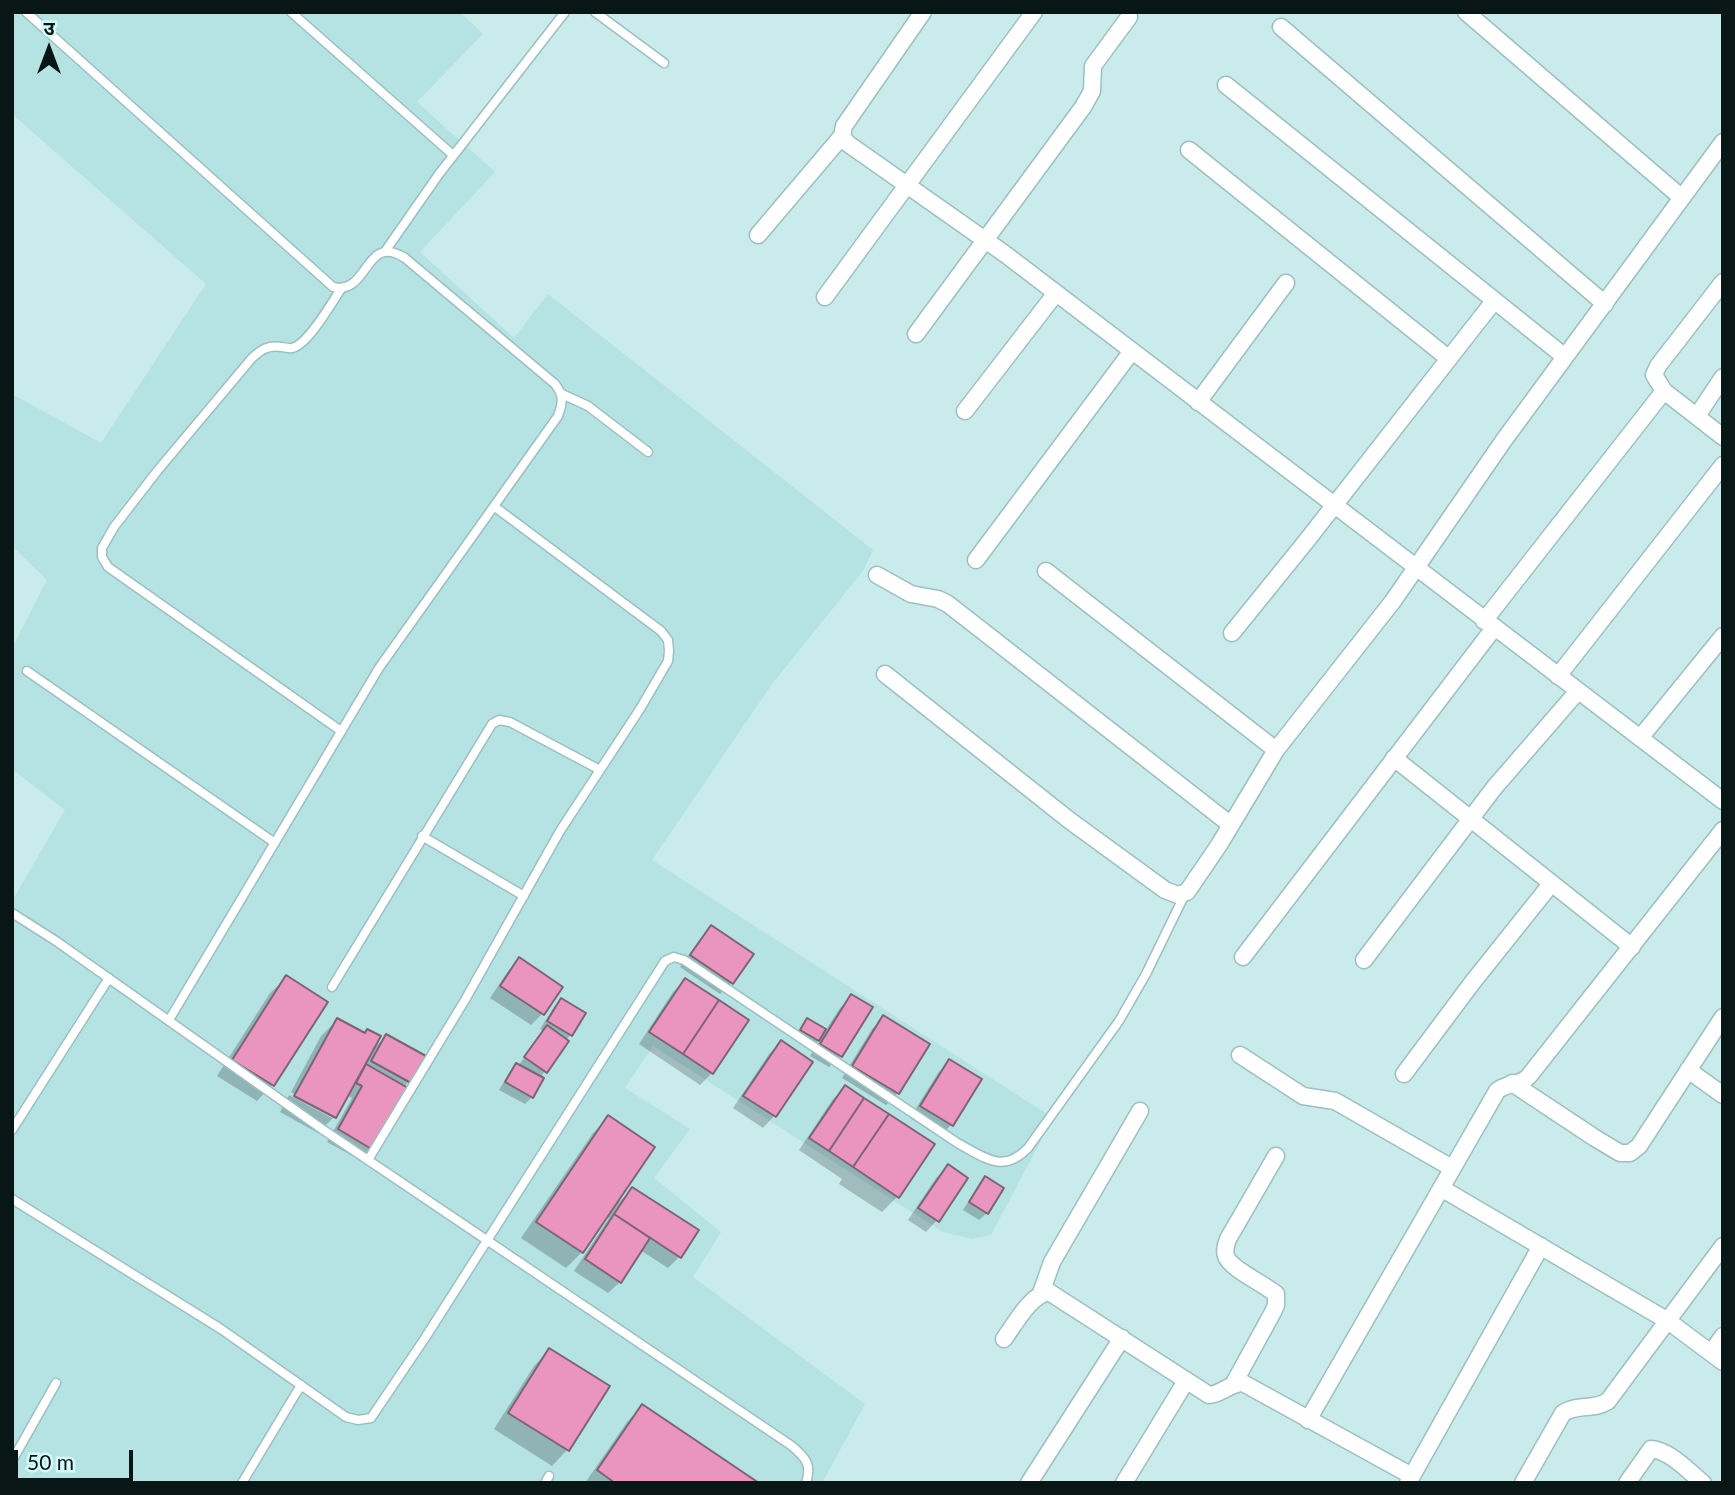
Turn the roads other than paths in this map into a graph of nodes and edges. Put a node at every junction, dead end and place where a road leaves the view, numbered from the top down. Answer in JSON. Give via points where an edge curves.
{"nodes":[{"id":1,"x":26,"y":12,"type":"edge"},
{"id":2,"x":291,"y":12,"type":"edge"},
{"id":3,"x":565,"y":12,"type":"edge"},
{"id":4,"x":595,"y":12,"type":"edge"},
{"id":5,"x":923,"y":12,"type":"edge"},
{"id":6,"x":1034,"y":12,"type":"edge"},
{"id":7,"x":1466,"y":12,"type":"edge"},
{"id":8,"x":1129,"y":17,"type":"dead end"},
{"id":9,"x":1281,"y":27,"type":"dead end"},
{"id":10,"x":664,"y":63,"type":"dead end"},
{"id":11,"x":1226,"y":85,"type":"dead end"},
{"id":12,"x":842,"y":136,"type":"junction"},
{"id":13,"x":1723,"y":142,"type":"edge"},
{"id":14,"x":1189,"y":150,"type":"dead end"},
{"id":15,"x":453,"y":155,"type":"junction"},
{"id":16,"x":906,"y":185,"type":"junction"},
{"id":17,"x":1682,"y":198,"type":"junction"},
{"id":18,"x":758,"y":235,"type":"dead end"},
{"id":19,"x":985,"y":240,"type":"junction"},
{"id":20,"x":386,"y":250,"type":"junction"},
{"id":21,"x":1723,"y":282,"type":"edge"},
{"id":22,"x":1286,"y":283,"type":"dead end"},
{"id":23,"x":341,"y":289,"type":"junction"},
{"id":24,"x":1056,"y":293,"type":"junction"},
{"id":25,"x":825,"y":297,"type":"dead end"},
{"id":26,"x":1494,"y":301,"type":"junction"},
{"id":27,"x":1605,"y":304,"type":"junction"},
{"id":28,"x":916,"y":334,"type":"dead end"},
{"id":29,"x":1132,"y":351,"type":"junction"},
{"id":30,"x":1565,"y":357,"type":"junction"},
{"id":31,"x":1448,"y":358,"type":"junction"},
{"id":32,"x":1723,"y":377,"type":"edge"},
{"id":33,"x":1664,"y":391,"type":"junction"},
{"id":34,"x":562,"y":394,"type":"junction"},
{"id":35,"x":1198,"y":402,"type":"junction"},
{"id":36,"x":965,"y":411,"type":"dead end"},
{"id":37,"x":1697,"y":416,"type":"junction"},
{"id":38,"x":1723,"y":437,"type":"edge"},
{"id":39,"x":648,"y":452,"type":"dead end"},
{"id":40,"x":1723,"y":465,"type":"edge"},
{"id":41,"x":1334,"y":506,"type":"junction"},
{"id":42,"x":495,"y":507,"type":"junction"},
{"id":43,"x":976,"y":560,"type":"dead end"},
{"id":44,"x":1416,"y":568,"type":"junction"},
{"id":45,"x":1046,"y":571,"type":"dead end"},
{"id":46,"x":877,"y":575,"type":"dead end"},
{"id":47,"x":1489,"y":624,"type":"junction"},
{"id":48,"x":1232,"y":633,"type":"dead end"},
{"id":49,"x":1723,"y":635,"type":"edge"},
{"id":50,"x":27,"y":671,"type":"dead end"},
{"id":51,"x":885,"y":674,"type":"dead end"},
{"id":52,"x":1558,"y":676,"type":"junction"},
{"id":53,"x":1578,"y":691,"type":"junction"},
{"id":54,"x":341,"y":731,"type":"junction"},
{"id":55,"x":1640,"y":738,"type":"junction"},
{"id":56,"x":1276,"y":750,"type":"junction"},
{"id":57,"x":1394,"y":758,"type":"junction"},
{"id":58,"x":600,"y":770,"type":"junction"},
{"id":59,"x":1721,"y":797,"type":"edge"},
{"id":60,"x":1470,"y":819,"type":"junction"},
{"id":61,"x":1231,"y":825,"type":"junction"},
{"id":62,"x":1723,"y":830,"type":"edge"},
{"id":63,"x":422,"y":836,"type":"junction"},
{"id":64,"x":275,"y":843,"type":"junction"},
{"id":65,"x":1551,"y":884,"type":"junction"},
{"id":66,"x":1187,"y":892,"type":"junction"},
{"id":67,"x":524,"y":896,"type":"junction"},
{"id":68,"x":12,"y":913,"type":"edge"},
{"id":69,"x":1632,"y":947,"type":"junction"},
{"id":70,"x":1243,"y":957,"type":"dead end"},
{"id":71,"x":1364,"y":960,"type":"dead end"},
{"id":72,"x":109,"y":978,"type":"junction"},
{"id":73,"x":332,"y":986,"type":"dead end"},
{"id":74,"x":1723,"y":1017,"type":"edge"},
{"id":75,"x":169,"y":1020,"type":"junction"},
{"id":76,"x":1240,"y":1055,"type":"dead end"},
{"id":77,"x":1688,"y":1070,"type":"junction"},
{"id":78,"x":1404,"y":1074,"type":"dead end"},
{"id":79,"x":1512,"y":1083,"type":"junction"},
{"id":80,"x":1723,"y":1095,"type":"edge"},
{"id":81,"x":1140,"y":1111,"type":"dead end"},
{"id":82,"x":12,"y":1130,"type":"edge"},
{"id":83,"x":1276,"y":1156,"type":"dead end"},
{"id":84,"x":368,"y":1160,"type":"junction"},
{"id":85,"x":1452,"y":1168,"type":"junction"},
{"id":86,"x":1441,"y":1188,"type":"junction"},
{"id":87,"x":12,"y":1199,"type":"edge"},
{"id":88,"x":485,"y":1240,"type":"junction"},
{"id":89,"x":1541,"y":1247,"type":"junction"},
{"id":90,"x":1723,"y":1247,"type":"edge"},
{"id":91,"x":1041,"y":1293,"type":"junction"},
{"id":92,"x":1668,"y":1321,"type":"junction"},
{"id":93,"x":1723,"y":1336,"type":"edge"},
{"id":94,"x":1122,"y":1338,"type":"junction"},
{"id":95,"x":1004,"y":1339,"type":"dead end"},
{"id":96,"x":1717,"y":1358,"type":"edge"},
{"id":97,"x":1186,"y":1381,"type":"junction"},
{"id":98,"x":56,"y":1383,"type":"dead end"},
{"id":99,"x":1234,"y":1383,"type":"junction"},
{"id":100,"x":300,"y":1385,"type":"junction"},
{"id":101,"x":1308,"y":1420,"type":"junction"},
{"id":102,"x":12,"y":1461,"type":"edge"},
{"id":103,"x":1410,"y":1480,"type":"edge"},
{"id":104,"x":1696,"y":1481,"type":"edge"},
{"id":105,"x":242,"y":1483,"type":"edge"},
{"id":106,"x":806,"y":1483,"type":"edge"},
{"id":107,"x":1028,"y":1483,"type":"edge"},
{"id":108,"x":1124,"y":1483,"type":"edge"},
{"id":109,"x":1523,"y":1483,"type":"edge"},
{"id":110,"x":1627,"y":1483,"type":"edge"}],
"edges":[{"from":1,"to":23,"type":"lane","via":[[322,278]]},
{"from":2,"to":15,"type":"lane"},
{"from":3,"to":15,"type":"lane"},
{"from":4,"to":10,"type":"lane"},
{"from":5,"to":12,"type":"street","via":[[853,110]]},
{"from":6,"to":16,"type":"street"},
{"from":7,"to":17,"type":"street"},
{"from":8,"to":19,"type":"street","via":[[1093,66],[1092,91],[1083,107]]},
{"from":9,"to":27,"type":"street"},
{"from":11,"to":26,"type":"street"},
{"from":12,"to":16,"type":"street"},
{"from":12,"to":18,"type":"street"},
{"from":13,"to":17,"type":"street"},
{"from":14,"to":31,"type":"street"},
{"from":15,"to":20,"type":"lane"},
{"from":16,"to":19,"type":"street"},
{"from":16,"to":25,"type":"street"},
{"from":17,"to":27,"type":"street"},
{"from":19,"to":24,"type":"street"},
{"from":19,"to":28,"type":"street"},
{"from":20,"to":23,"type":"lane","via":[[351,285]]},
{"from":20,"to":34,"type":"lane","via":[[405,258]]},
{"from":21,"to":33,"type":"street","via":[[1658,366],[1654,375]]},
{"from":22,"to":35,"type":"street"},
{"from":23,"to":54,"type":"lane","via":[[300,344],[292,349],[271,346],[252,358],[158,470],[102,548],[108,567]]},
{"from":24,"to":29,"type":"street"},
{"from":24,"to":36,"type":"street"},
{"from":26,"to":30,"type":"street"},
{"from":26,"to":31,"type":"street"},
{"from":27,"to":30,"type":"street"},
{"from":29,"to":35,"type":"street"},
{"from":29,"to":43,"type":"street"},
{"from":30,"to":44,"type":"street"},
{"from":31,"to":41,"type":"street"},
{"from":32,"to":37,"type":"street"},
{"from":33,"to":37,"type":"street"},
{"from":33,"to":47,"type":"street"},
{"from":34,"to":39,"type":"lane","via":[[587,406]]},
{"from":34,"to":42,"type":"lane","via":[[558,416]]},
{"from":35,"to":41,"type":"street"},
{"from":37,"to":38,"type":"street"},
{"from":40,"to":52,"type":"street"},
{"from":41,"to":44,"type":"street"},
{"from":41,"to":48,"type":"street"},
{"from":42,"to":54,"type":"lane","via":[[379,668]]},
{"from":42,"to":58,"type":"lane","via":[[640,614],[668,640],[668,662]]},
{"from":44,"to":47,"type":"street"},
{"from":44,"to":56,"type":"street"},
{"from":45,"to":56,"type":"street"},
{"from":46,"to":61,"type":"street","via":[[911,594],[948,604]]},
{"from":47,"to":52,"type":"street"},
{"from":47,"to":57,"type":"street"},
{"from":49,"to":55,"type":"street"},
{"from":50,"to":64,"type":"lane"},
{"from":51,"to":66,"type":"street","via":[[1165,890],[1178,895]]},
{"from":52,"to":53,"type":"street"},
{"from":53,"to":55,"type":"street"},
{"from":53,"to":60,"type":"street"},
{"from":54,"to":64,"type":"lane"},
{"from":55,"to":59,"type":"street"},
{"from":56,"to":61,"type":"street"},
{"from":57,"to":60,"type":"street"},
{"from":57,"to":70,"type":"street"},
{"from":58,"to":63,"type":"lane","via":[[528,730],[499,720],[482,738]]},
{"from":58,"to":67,"type":"lane"},
{"from":60,"to":65,"type":"street"},
{"from":60,"to":71,"type":"street"},
{"from":61,"to":66,"type":"street"},
{"from":62,"to":69,"type":"street"},
{"from":63,"to":67,"type":"lane"},
{"from":63,"to":73,"type":"lane"},
{"from":64,"to":75,"type":"lane"},
{"from":65,"to":69,"type":"street"},
{"from":65,"to":78,"type":"street"},
{"from":66,"to":88,"type":"lane","via":[[1119,1021],[1028,1148],[1006,1163],[960,1144],[684,960],[664,961]]},
{"from":67,"to":84,"type":"lane"},
{"from":68,"to":72,"type":"lane"},
{"from":69,"to":79,"type":"street","via":[[1529,1076],[1522,1083]]},
{"from":72,"to":75,"type":"lane"},
{"from":72,"to":82,"type":"lane"},
{"from":74,"to":77,"type":"street"},
{"from":75,"to":84,"type":"lane"},
{"from":76,"to":85,"type":"street","via":[[1303,1096],[1335,1101]]},
{"from":77,"to":79,"type":"street","via":[[1630,1153],[1620,1153]]},
{"from":77,"to":80,"type":"street"},
{"from":79,"to":85,"type":"street","via":[[1497,1091]]},
{"from":81,"to":91,"type":"street","via":[[1052,1262]]},
{"from":83,"to":99,"type":"street","via":[[1224,1252],[1227,1260],[1276,1294],[1273,1312]]},
{"from":84,"to":88,"type":"lane"},
{"from":85,"to":86,"type":"street"},
{"from":86,"to":89,"type":"street"},
{"from":86,"to":101,"type":"street"},
{"from":87,"to":100,"type":"lane","via":[[221,1329]]},
{"from":88,"to":100,"type":"lane","via":[[371,1418],[346,1417]]},
{"from":88,"to":106,"type":"lane","via":[[792,1446],[809,1466]]},
{"from":89,"to":92,"type":"street"},
{"from":89,"to":103,"type":"street"},
{"from":90,"to":92,"type":"street"},
{"from":91,"to":94,"type":"street","via":[[1057,1296]]},
{"from":91,"to":95,"type":"street"},
{"from":92,"to":96,"type":"street"},
{"from":92,"to":109,"type":"street","via":[[1608,1401],[1600,1407],[1563,1413]]},
{"from":93,"to":96,"type":"street"},
{"from":94,"to":97,"type":"street"},
{"from":94,"to":107,"type":"street"},
{"from":97,"to":99,"type":"street","via":[[1209,1395]]},
{"from":97,"to":108,"type":"street"},
{"from":98,"to":102,"type":"lane"},
{"from":99,"to":101,"type":"street","via":[[1256,1389]]},
{"from":100,"to":105,"type":"lane"},
{"from":101,"to":103,"type":"street"},
{"from":104,"to":110,"type":"street","via":[[1669,1455],[1651,1449]]}]}
